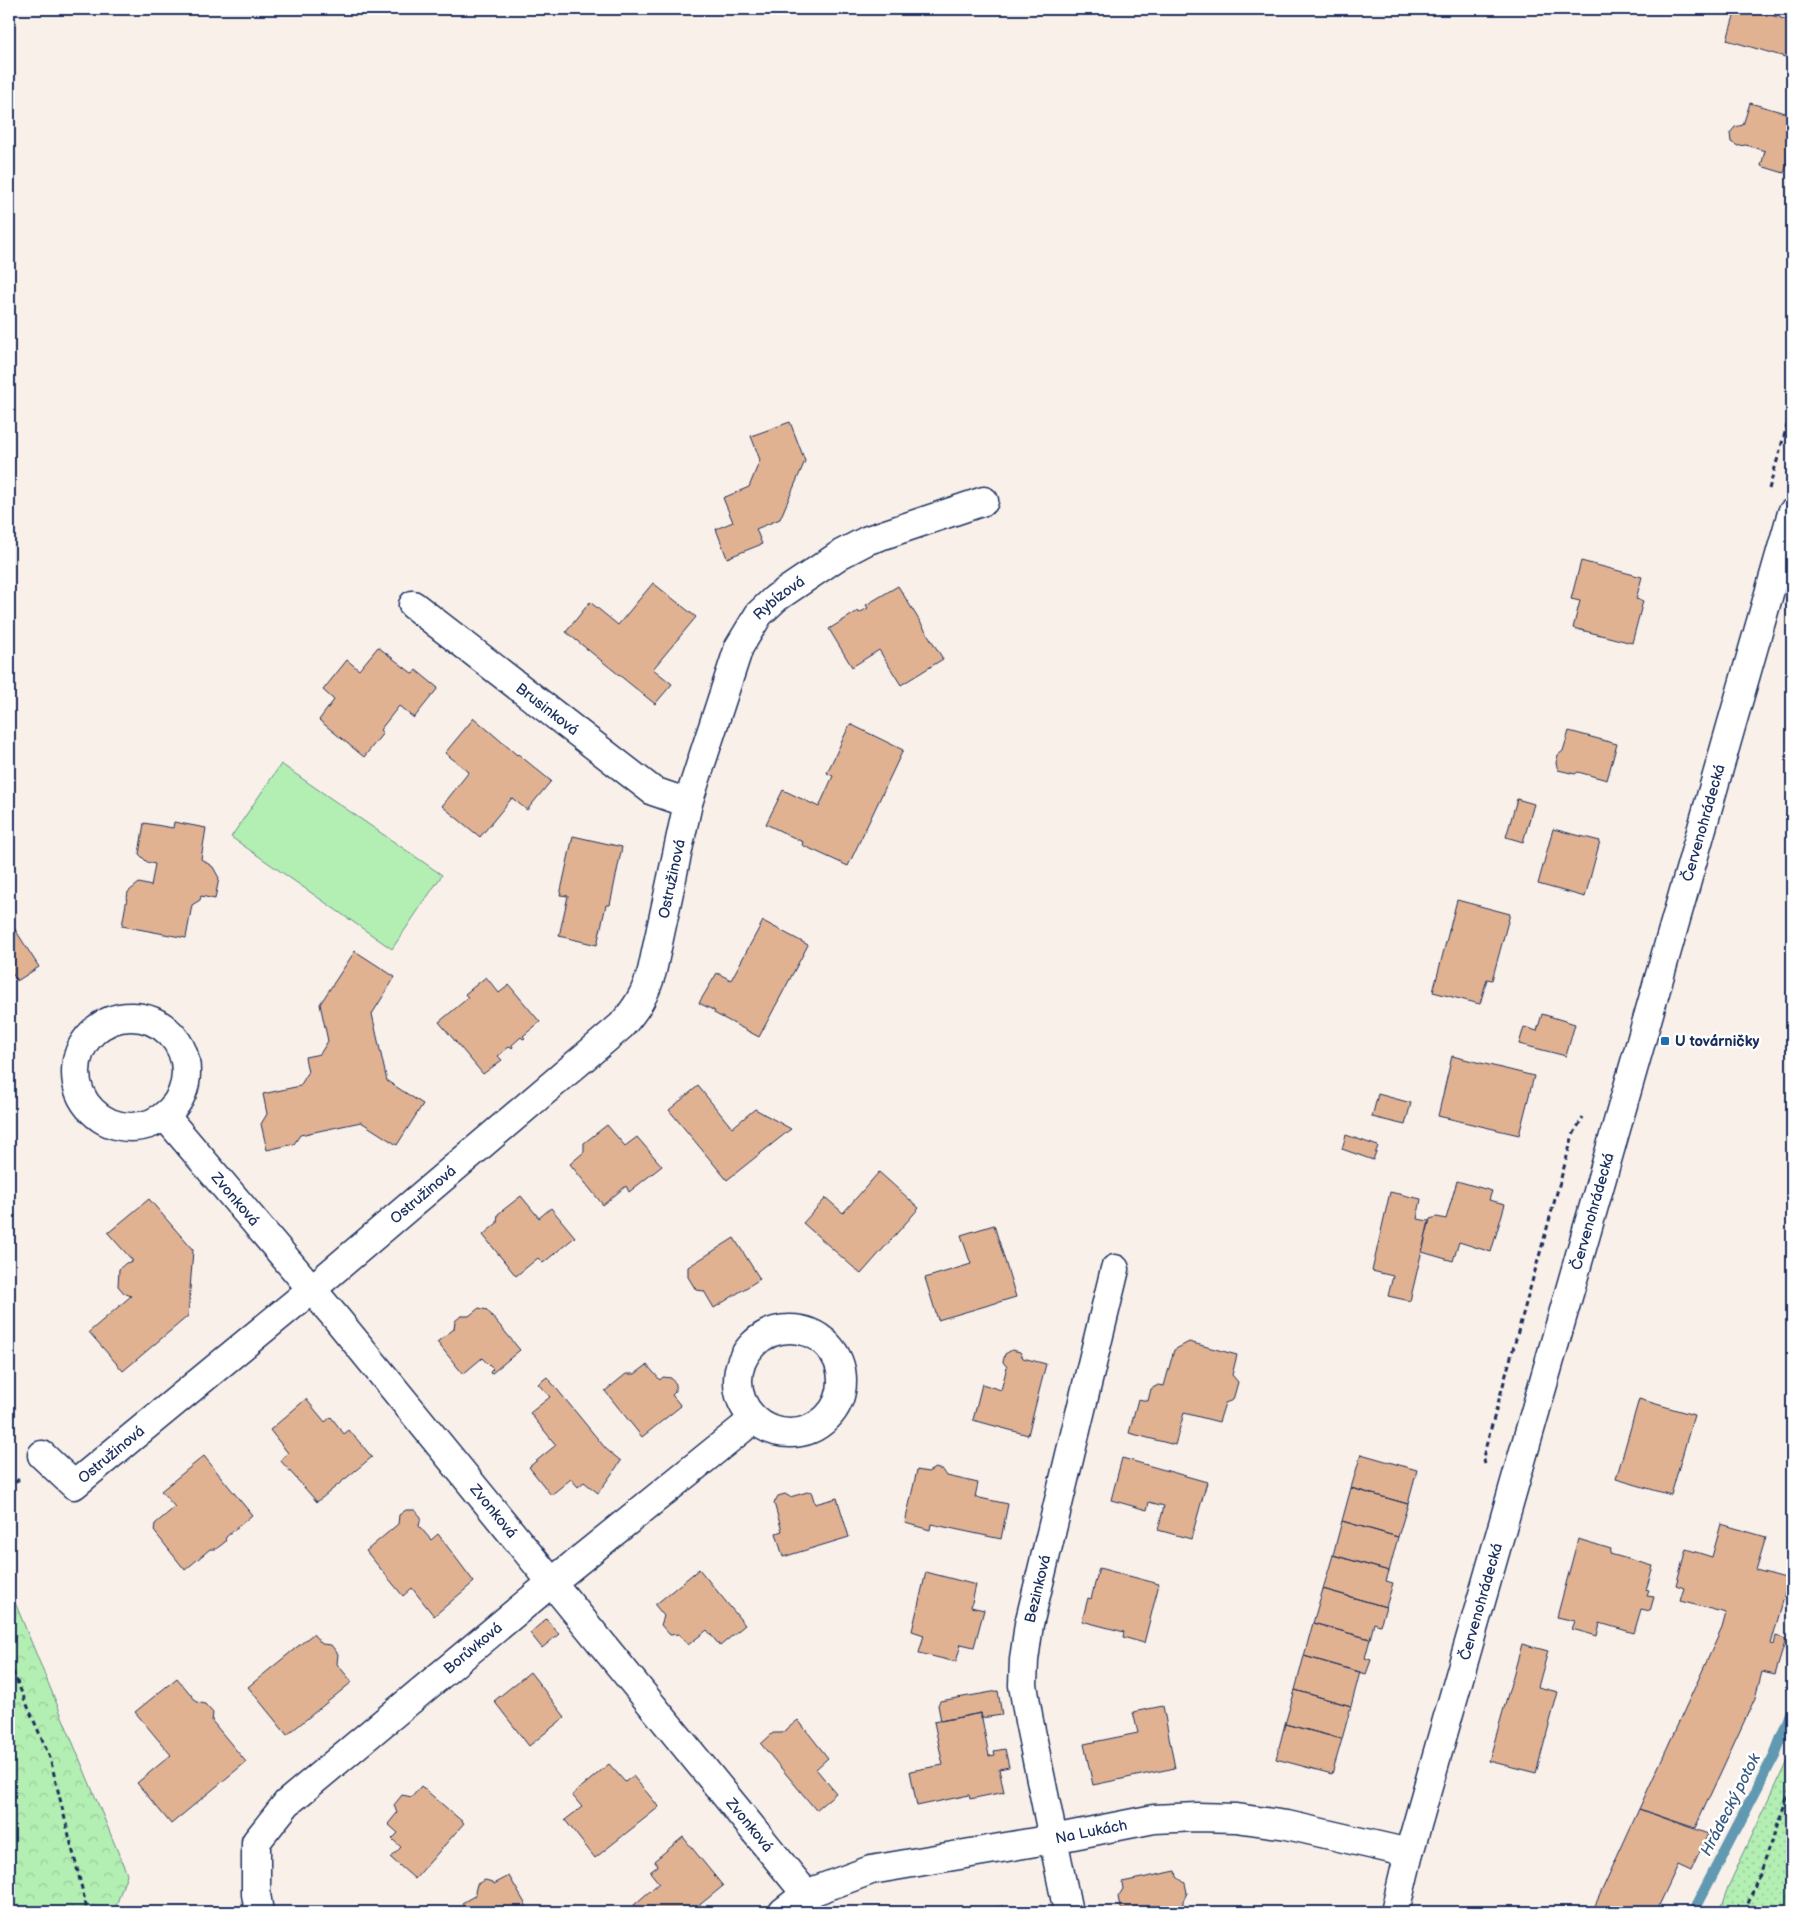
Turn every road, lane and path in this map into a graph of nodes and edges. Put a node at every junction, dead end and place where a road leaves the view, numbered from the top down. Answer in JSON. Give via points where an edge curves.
{"nodes":[{"id":1,"x":984,"y":501,"type":"dead end"},
{"id":2,"x":1792,"y":512,"type":"edge"},
{"id":3,"x":413,"y":605,"type":"dead end"},
{"id":4,"x":688,"y":803,"type":"junction"},
{"id":5,"x":165,"y":1116,"type":"dead end"},
{"id":6,"x":1115,"y":1269,"type":"dead end"},
{"id":7,"x":312,"y":1288,"type":"junction"},
{"id":8,"x":754,"y":1419,"type":"dead end"},
{"id":9,"x":42,"y":1456,"type":"dead end"},
{"id":10,"x":550,"y":1583,"type":"junction"},
{"id":11,"x":9,"y":1663,"type":"edge"},
{"id":12,"x":1792,"y":1785,"type":"edge"},
{"id":13,"x":1053,"y":1840,"type":"junction"},
{"id":14,"x":1409,"y":1853,"type":"junction"},
{"id":15,"x":806,"y":1903,"type":"edge"},
{"id":16,"x":84,"y":1912,"type":"edge"},
{"id":17,"x":259,"y":1912,"type":"edge"},
{"id":18,"x":783,"y":1912,"type":"edge"},
{"id":19,"x":1068,"y":1912,"type":"edge"},
{"id":20,"x":1396,"y":1912,"type":"edge"},
{"id":21,"x":1745,"y":1912,"type":"edge"}],
"edges":[{"from":1,"to":4,"type":"street","name":"Rybízová","via":[[854,547],[776,598],[759,614],[738,647]]},
{"from":2,"to":14,"type":"street","name":"Červenohrádecká"},
{"from":3,"to":4,"type":"street","name":"Brusinková","via":[[653,791]]},
{"from":4,"to":7,"type":"street","name":"Ostružinová","via":[[652,971],[645,994],[635,1011]]},
{"from":5,"to":7,"type":"street","name":"Zvonková"},
{"from":6,"to":13,"type":"street","name":"Bezinková","via":[[1029,1624],[1024,1660],[1023,1685]]},
{"from":7,"to":9,"type":"street","name":"Ostružinová","via":[[74,1485]]},
{"from":7,"to":10,"type":"street","name":"Zvonková"},
{"from":8,"to":10,"type":"street","name":"Borůvková"},
{"from":10,"to":15,"type":"street","name":"Zvonková"},
{"from":10,"to":17,"type":"street","name":"Borůvková","via":[[287,1803],[256,1842]]},
{"from":11,"to":16,"type":"path","via":[[50,1758],[86,1905]]},
{"from":12,"to":21,"type":"path"},
{"from":13,"to":14,"type":"street","name":"Na Lukách","via":[[1154,1819],[1226,1818],[1287,1824]]},
{"from":13,"to":15,"type":"street","name":"Na Lukách","via":[[871,1870]]},
{"from":13,"to":19,"type":"street","name":"Bezinková"},
{"from":14,"to":20,"type":"street","name":"Červenohrádecká"},
{"from":15,"to":18,"type":"street","name":"Na Lukách"}]}
